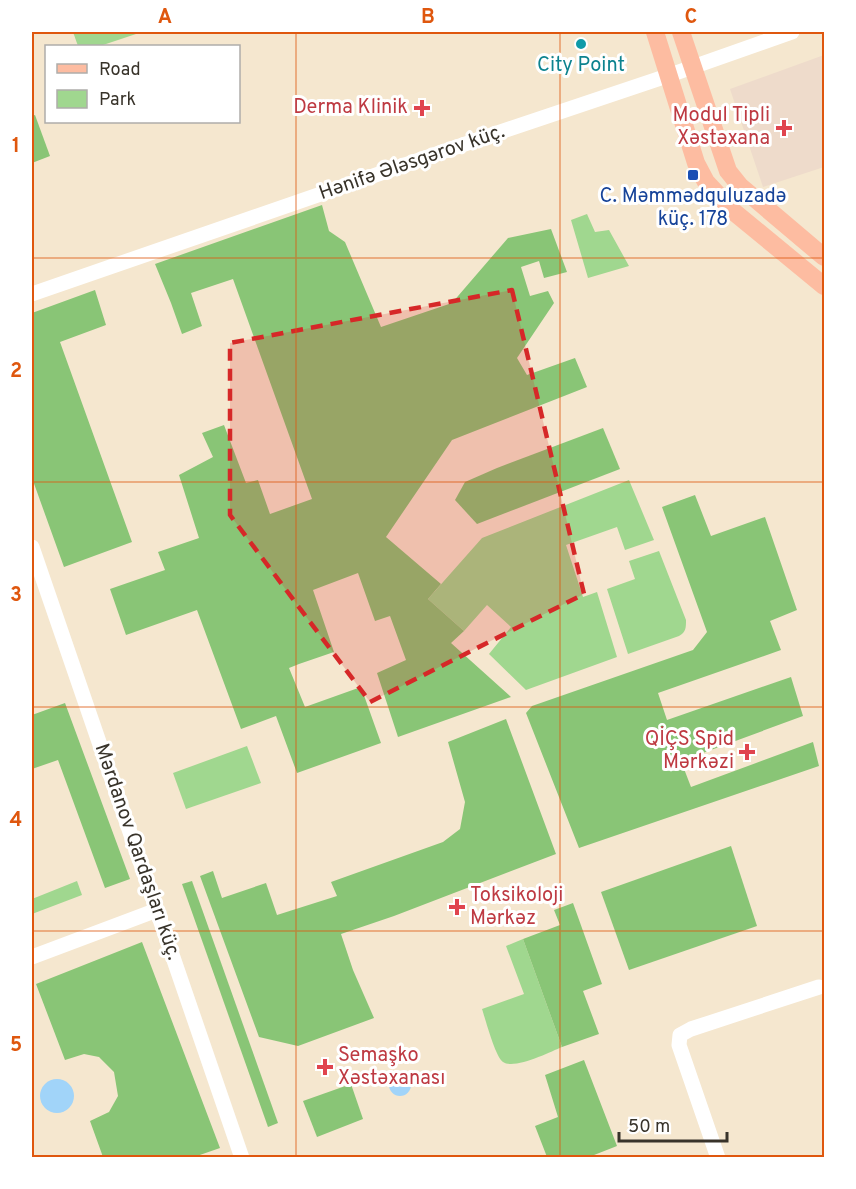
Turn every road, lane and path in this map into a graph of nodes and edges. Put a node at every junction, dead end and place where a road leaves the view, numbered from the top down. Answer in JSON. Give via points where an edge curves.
{"nodes":[{"id":1,"x":656,"y":32,"type":"edge"},
{"id":2,"x":681,"y":32,"type":"edge"},
{"id":3,"x":792,"y":32,"type":"edge"},
{"id":4,"x":693,"y":67,"type":"junction"},
{"id":5,"x":670,"y":75,"type":"junction"},
{"id":6,"x":762,"y":206,"type":"junction"},
{"id":7,"x":745,"y":221,"type":"junction"},
{"id":8,"x":825,"y":257,"type":"edge"},
{"id":9,"x":825,"y":286,"type":"edge"},
{"id":10,"x":32,"y":294,"type":"edge"},
{"id":11,"x":32,"y":547,"type":"edge"},
{"id":12,"x":158,"y":910,"type":"junction"},
{"id":13,"x":32,"y":957,"type":"edge"},
{"id":14,"x":819,"y":987,"type":"dead end"},
{"id":15,"x":242,"y":1158,"type":"edge"},
{"id":16,"x":718,"y":1158,"type":"edge"}],
"edges":[{"from":1,"to":5,"type":"main road"},
{"from":2,"to":4,"type":"main road"},
{"from":3,"to":4,"type":"street","name":"Hənifə Ələsgərov küç."},
{"from":4,"to":5,"type":"street","name":"Hənifə Ələsgərov küç."},
{"from":4,"to":6,"type":"main road","via":[[728,171]]},
{"from":5,"to":7,"type":"main road","via":[[696,163],[706,182]]},
{"from":5,"to":10,"type":"street","name":"Hənifə Ələsgərov küç."},
{"from":6,"to":7,"type":"main road"},
{"from":6,"to":8,"type":"main road"},
{"from":7,"to":9,"type":"main road"},
{"from":11,"to":12,"type":"street","name":"Mərdanov Qardaşları küç."},
{"from":12,"to":13,"type":"street"},
{"from":12,"to":15,"type":"street","name":"Mərdanov Qardaşları küç."},
{"from":14,"to":16,"type":"street","via":[[680,1035],[679,1045]]}]}
